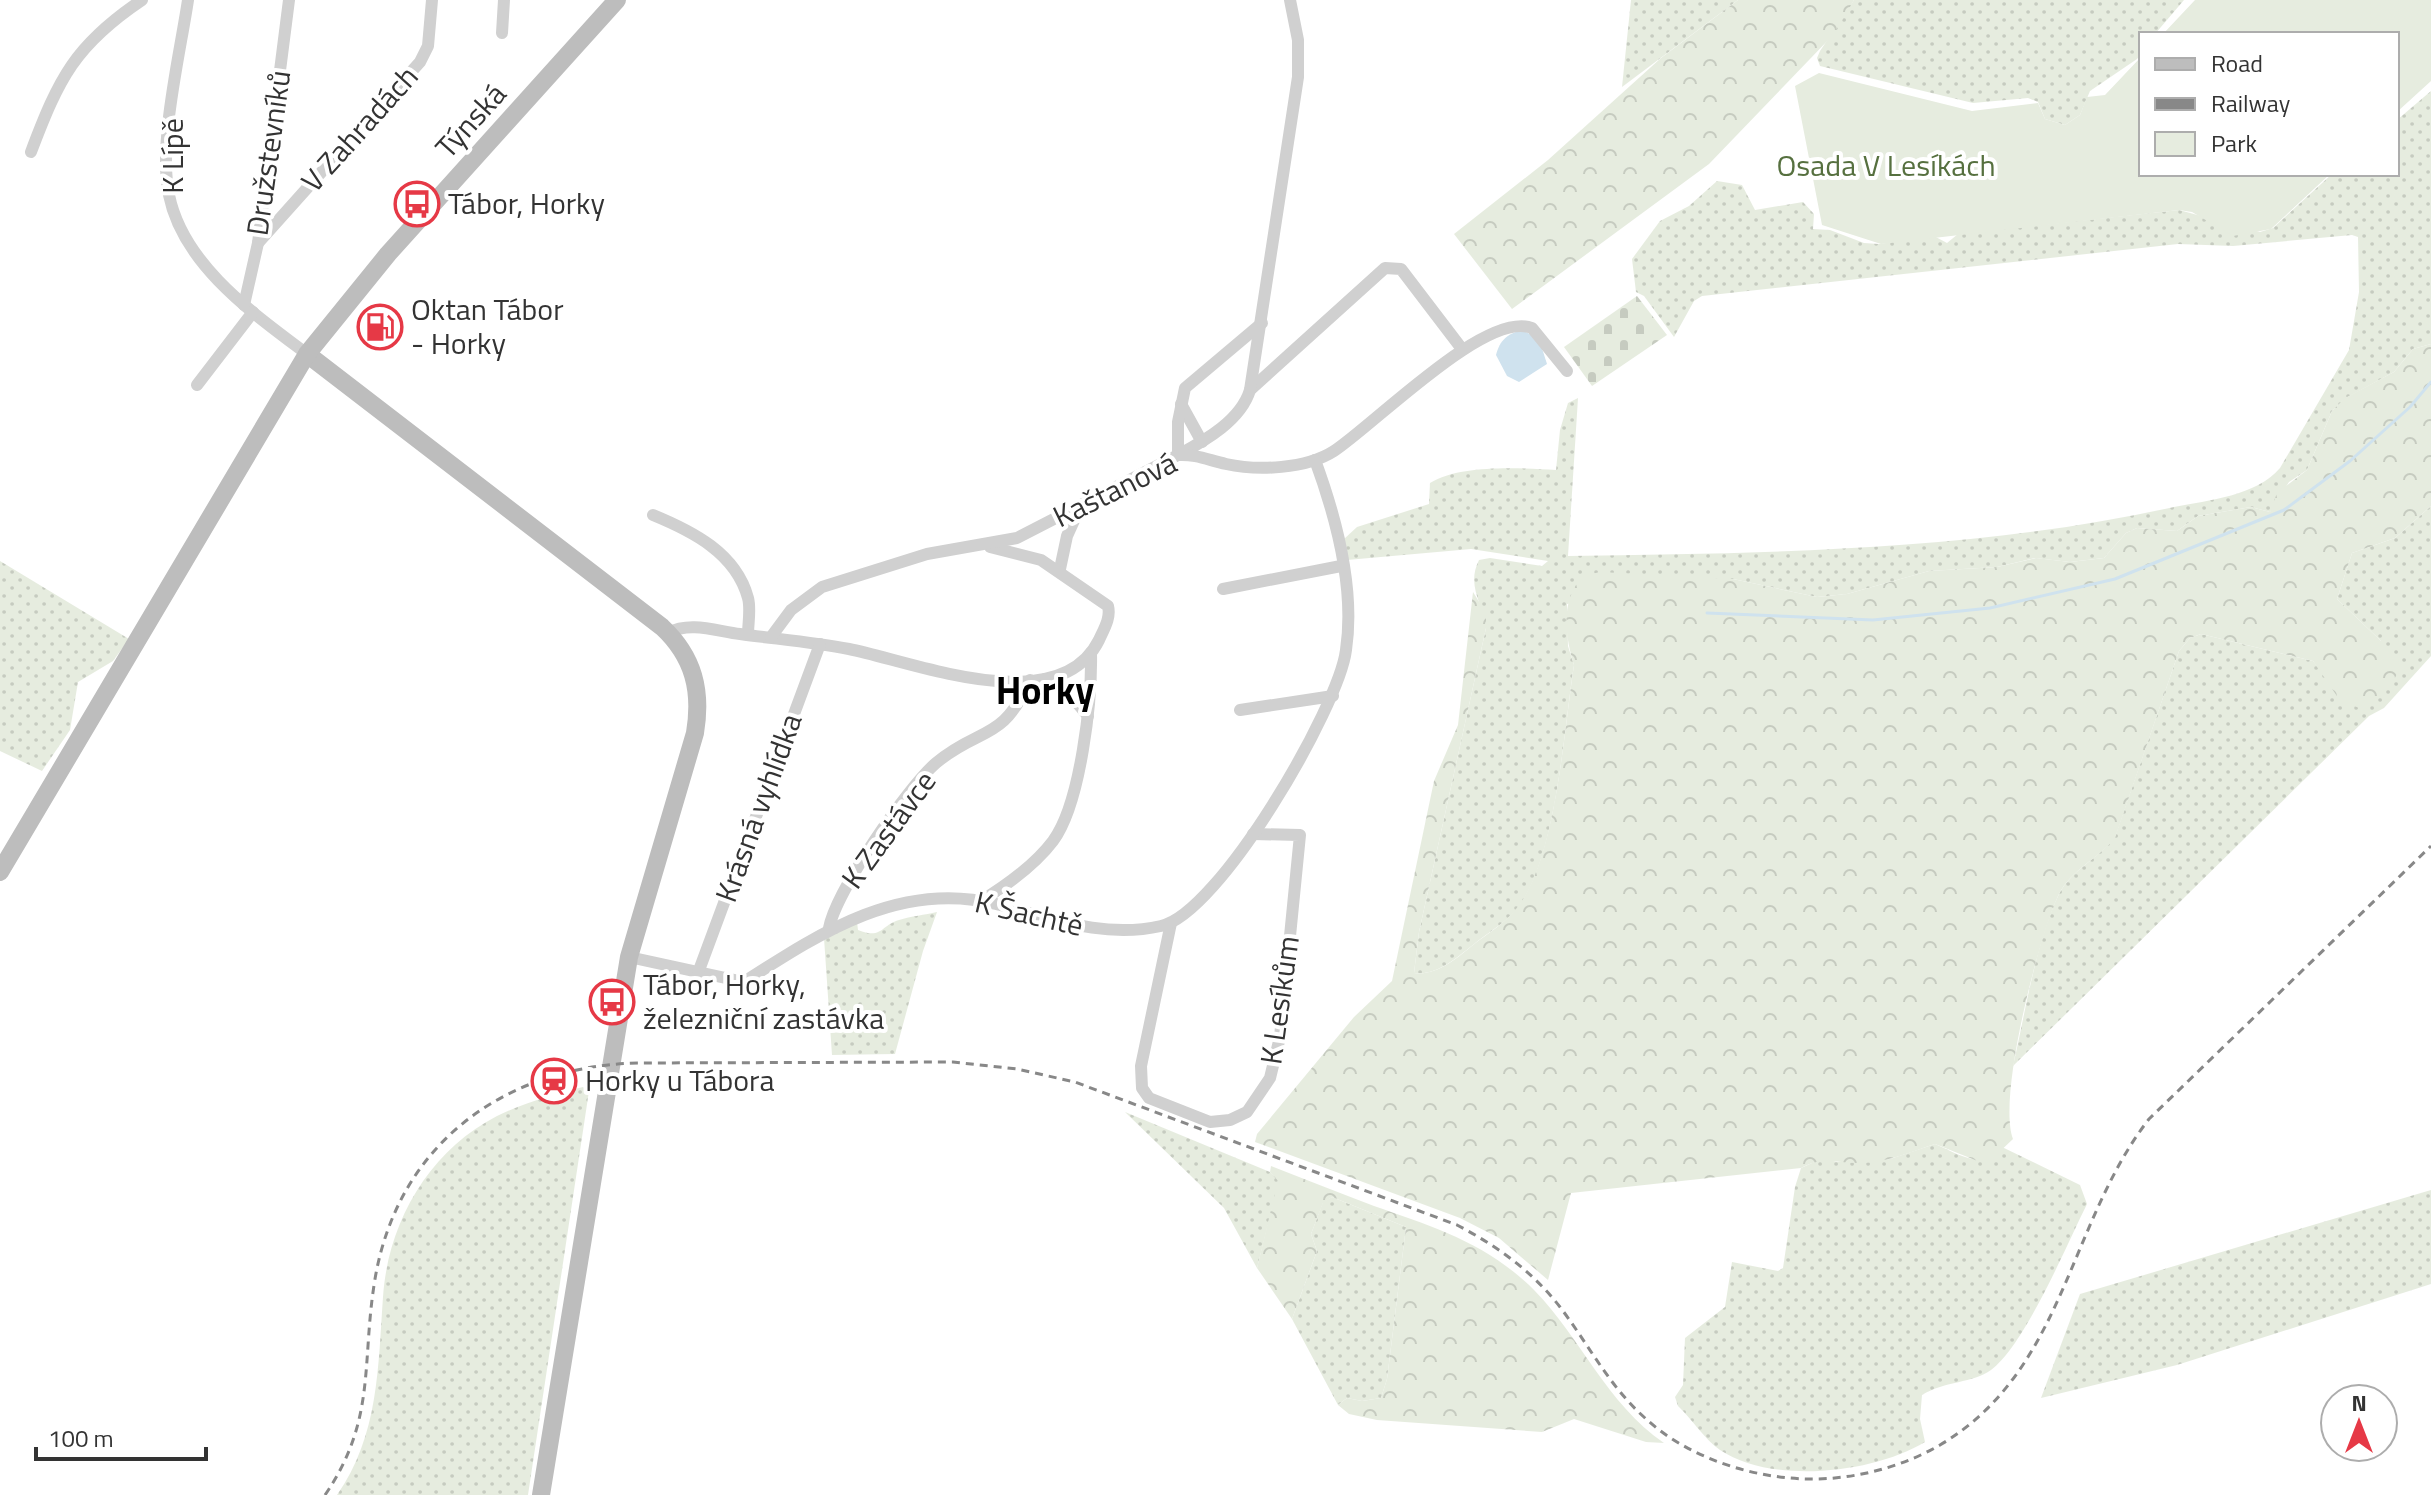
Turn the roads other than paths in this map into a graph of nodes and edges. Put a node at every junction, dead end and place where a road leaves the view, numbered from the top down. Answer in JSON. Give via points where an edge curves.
{"nodes":[{"id":1,"x":142,"y":0,"type":"edge"},
{"id":2,"x":188,"y":0,"type":"edge"},
{"id":3,"x":289,"y":0,"type":"edge"},
{"id":4,"x":432,"y":0,"type":"edge"},
{"id":5,"x":504,"y":0,"type":"edge"},
{"id":6,"x":617,"y":0,"type":"edge"},
{"id":7,"x":1290,"y":0,"type":"edge"},
{"id":8,"x":502,"y":33,"type":"dead end"},
{"id":9,"x":31,"y":152,"type":"dead end"},
{"id":10,"x":258,"y":243,"type":"junction"},
{"id":11,"x":249,"y":309,"type":"junction"},
{"id":12,"x":1262,"y":323,"type":"junction"},
{"id":13,"x":1462,"y":349,"type":"junction"},
{"id":14,"x":307,"y":354,"type":"junction"},
{"id":15,"x":1567,"y":371,"type":"dead end"},
{"id":16,"x":197,"y":385,"type":"dead end"},
{"id":17,"x":1250,"y":390,"type":"junction"},
{"id":18,"x":1181,"y":404,"type":"junction"},
{"id":19,"x":1202,"y":442,"type":"junction"},
{"id":20,"x":1178,"y":455,"type":"junction"},
{"id":21,"x":1315,"y":460,"type":"junction"},
{"id":22,"x":1082,"y":504,"type":"junction"},
{"id":23,"x":653,"y":515,"type":"dead end"},
{"id":24,"x":984,"y":545,"type":"junction"},
{"id":25,"x":1341,"y":566,"type":"junction"},
{"id":26,"x":1060,"y":569,"type":"junction"},
{"id":27,"x":1223,"y":589,"type":"dead end"},
{"id":28,"x":668,"y":633,"type":"junction"},
{"id":29,"x":748,"y":635,"type":"junction"},
{"id":30,"x":771,"y":637,"type":"junction"},
{"id":31,"x":820,"y":644,"type":"junction"},
{"id":32,"x":1091,"y":653,"type":"junction"},
{"id":33,"x":1045,"y":679,"type":"junction"},
{"id":34,"x":1030,"y":680,"type":"junction"},
{"id":35,"x":1333,"y":696,"type":"junction"},
{"id":36,"x":1240,"y":710,"type":"dead end"},
{"id":37,"x":1088,"y":716,"type":"junction"},
{"id":38,"x":1253,"y":834,"type":"junction"},
{"id":39,"x":0,"y":872,"type":"edge"},
{"id":40,"x":981,"y":901,"type":"junction"},
{"id":41,"x":1171,"y":923,"type":"junction"},
{"id":42,"x":829,"y":928,"type":"junction"},
{"id":43,"x":629,"y":957,"type":"junction"},
{"id":44,"x":698,"y":973,"type":"junction"},
{"id":45,"x":541,"y":1495,"type":"edge"}],
"edges":[{"from":1,"to":9,"type":"street","via":[[79,52],[55,89]]},
{"from":2,"to":11,"type":"street","name":"K Lípě","via":[[169,133],[168,193],[192,246]]},
{"from":3,"to":10,"type":"street","name":"Družstevníků"},
{"from":4,"to":10,"type":"street","name":"V Zahradách","via":[[428,46],[420,62]]},
{"from":5,"to":8,"type":"street"},
{"from":6,"to":14,"type":"street","name":"Týnská","via":[[388,254]]},
{"from":7,"to":12,"type":"street","via":[[1298,77]]},
{"from":10,"to":11,"type":"street","name":"Družstevníků"},
{"from":11,"to":14,"type":"street","name":"K Lípě"},
{"from":11,"to":16,"type":"street"},
{"from":12,"to":17,"type":"street"},
{"from":12,"to":18,"type":"street","via":[[1191,381]]},
{"from":13,"to":15,"type":"street","name":"Kaštanová","via":[[1496,330],[1528,326]]},
{"from":13,"to":17,"type":"street","via":[[1401,269],[1385,268]]},
{"from":13,"to":21,"type":"street","name":"Kaštanová","via":[[1348,441]]},
{"from":14,"to":28,"type":"street"},
{"from":14,"to":39,"type":"street","name":"Týnská"},
{"from":17,"to":19,"type":"street","via":[[1235,415]]},
{"from":18,"to":19,"type":"street"},
{"from":18,"to":20,"type":"street"},
{"from":19,"to":20,"type":"street"},
{"from":20,"to":21,"type":"street","name":"Kaštanová","via":[[1235,465]]},
{"from":20,"to":22,"type":"street","name":"Kaštanová"},
{"from":21,"to":25,"type":"street"},
{"from":22,"to":24,"type":"street","name":"Kaštanová","via":[[1017,538]]},
{"from":22,"to":26,"type":"street"},
{"from":23,"to":29,"type":"street","via":[[691,530],[727,560],[749,600]]},
{"from":24,"to":26,"type":"street"},
{"from":24,"to":30,"type":"street","name":"Kaštanová","via":[[927,554],[822,587],[791,610]]},
{"from":25,"to":27,"type":"street"},
{"from":25,"to":35,"type":"street","via":[[1347,648]]},
{"from":26,"to":32,"type":"street","via":[[1110,610]]},
{"from":28,"to":29,"type":"street","via":[[691,627]]},
{"from":28,"to":43,"type":"street","via":[[692,670],[698,712]]},
{"from":29,"to":30,"type":"street"},
{"from":30,"to":31,"type":"street"},
{"from":31,"to":34,"type":"street","via":[[944,675]]},
{"from":31,"to":44,"type":"street","name":"Krásná vyhlídka"},
{"from":32,"to":33,"type":"street","via":[[1075,669]]},
{"from":32,"to":37,"type":"street"},
{"from":33,"to":34,"type":"street"},
{"from":33,"to":37,"type":"street"},
{"from":34,"to":42,"type":"street","name":"K Zastávce","via":[[1005,721],[939,761],[908,795],[846,888]]},
{"from":35,"to":36,"type":"street"},
{"from":35,"to":38,"type":"street"},
{"from":37,"to":40,"type":"street","via":[[1058,833],[1036,859]]},
{"from":38,"to":41,"type":"street","via":[[1217,881]]},
{"from":38,"to":41,"type":"street","name":"K Lesíkům","via":[[1300,835],[1280,1037],[1270,1078],[1247,1112],[1230,1120],[1210,1122],[1162,1105],[1142,1088],[1141,1066]]},
{"from":40,"to":41,"type":"street","name":"K Šachtě","via":[[1108,931]]},
{"from":40,"to":42,"type":"street","name":"K Šachtě","via":[[908,901]]},
{"from":42,"to":44,"type":"street","name":"K Šachtě","via":[[744,982]]},
{"from":43,"to":44,"type":"street","name":"K Šachtě"},
{"from":43,"to":45,"type":"street"}]}
